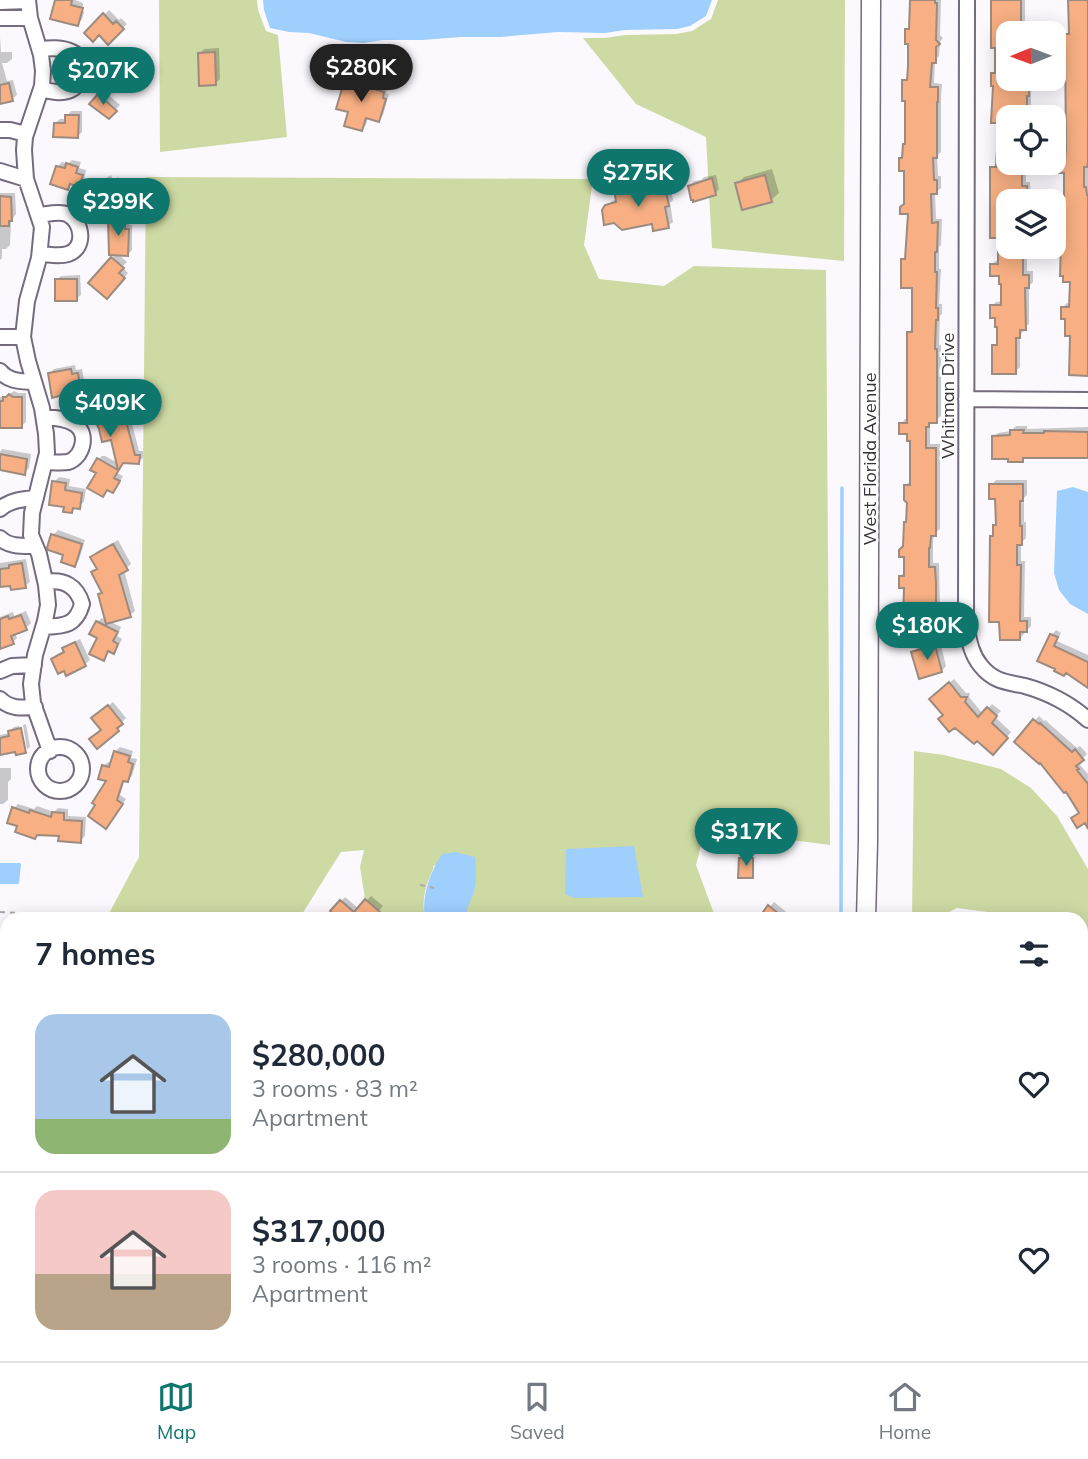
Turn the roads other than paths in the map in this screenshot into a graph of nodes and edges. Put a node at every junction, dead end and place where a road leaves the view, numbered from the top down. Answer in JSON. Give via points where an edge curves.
{"nodes":[{"id":1,"x":871,"y":0,"type":"edge"},
{"id":2,"x":967,"y":0,"type":"edge"},
{"id":3,"x":28,"y":1,"type":"edge"},
{"id":4,"x":0,"y":2,"type":"edge"},
{"id":5,"x":0,"y":18,"type":"edge"},
{"id":6,"x":30,"y":18,"type":"junction"},
{"id":7,"x":40,"y":49,"type":"junction"},
{"id":8,"x":41,"y":89,"type":"junction"},
{"id":9,"x":0,"y":130,"type":"edge"},
{"id":10,"x":26,"y":134,"type":"junction"},
{"id":11,"x":0,"y":171,"type":"edge"},
{"id":12,"x":26,"y":179,"type":"junction"},
{"id":13,"x":39,"y":215,"type":"junction"},
{"id":14,"x":40,"y":254,"type":"junction"},
{"id":15,"x":0,"y":337,"type":"edge"},
{"id":16,"x":23,"y":337,"type":"junction"},
{"id":17,"x":0,"y":371,"type":"edge"},
{"id":18,"x":34,"y":382,"type":"junction"},
{"id":19,"x":966,"y":399,"type":"junction"},
{"id":20,"x":1088,"y":400,"type":"edge"},
{"id":21,"x":44,"y":418,"type":"junction"},
{"id":22,"x":45,"y":462,"type":"junction"},
{"id":23,"x":36,"y":498,"type":"junction"},
{"id":24,"x":0,"y":509,"type":"edge"},
{"id":25,"x":0,"y":538,"type":"edge"},
{"id":26,"x":36,"y":546,"type":"junction"},
{"id":27,"x":46,"y":582,"type":"junction"},
{"id":28,"x":44,"y":627,"type":"junction"},
{"id":29,"x":34,"y":665,"type":"junction"},
{"id":30,"x":0,"y":671,"type":"edge"},
{"id":31,"x":0,"y":699,"type":"edge"},
{"id":32,"x":35,"y":707,"type":"junction"},
{"id":33,"x":1088,"y":720,"type":"edge"},
{"id":34,"x":50,"y":751,"type":"dead end"},
{"id":35,"x":866,"y":912,"type":"edge"}],
"edges":[{"from":1,"to":35,"type":"street","name":"West Florida Avenue"},
{"from":2,"to":19,"type":"street","name":"Whitman Drive"},
{"from":3,"to":4,"type":"street"},
{"from":3,"to":6,"type":"street"},
{"from":5,"to":6,"type":"street"},
{"from":6,"to":7,"type":"street"},
{"from":7,"to":8,"type":"street"},
{"from":7,"to":8,"type":"street","via":[[74,53],[83,65],[80,81],[68,91]]},
{"from":8,"to":10,"type":"street"},
{"from":9,"to":10,"type":"street"},
{"from":10,"to":12,"type":"street"},
{"from":11,"to":12,"type":"street"},
{"from":12,"to":13,"type":"street"},
{"from":13,"to":14,"type":"street"},
{"from":13,"to":14,"type":"street","via":[[67,215],[81,231],[72,252]]},
{"from":14,"to":16,"type":"street"},
{"from":15,"to":16,"type":"street"},
{"from":16,"to":18,"type":"street"},
{"from":17,"to":18,"type":"street","via":[[7,378]]},
{"from":18,"to":21,"type":"street"},
{"from":19,"to":20,"type":"street"},
{"from":19,"to":33,"type":"street","name":"Whitman Drive","via":[[966,625],[971,649],[982,667],[1001,682],[1050,695]]},
{"from":21,"to":22,"type":"street"},
{"from":21,"to":22,"type":"street","via":[[76,425],[82,439],[75,459]]},
{"from":22,"to":23,"type":"street"},
{"from":23,"to":24,"type":"street","via":[[16,500]]},
{"from":23,"to":26,"type":"street","via":[[31,535]]},
{"from":25,"to":26,"type":"street","via":[[10,545]]},
{"from":26,"to":27,"type":"street"},
{"from":27,"to":28,"type":"street"},
{"from":27,"to":28,"type":"street","via":[[69,584],[82,604],[70,623]]},
{"from":28,"to":29,"type":"street"},
{"from":29,"to":30,"type":"street"},
{"from":29,"to":32,"type":"street"},
{"from":31,"to":32,"type":"street","via":[[17,708]]},
{"from":32,"to":34,"type":"street"}]}
